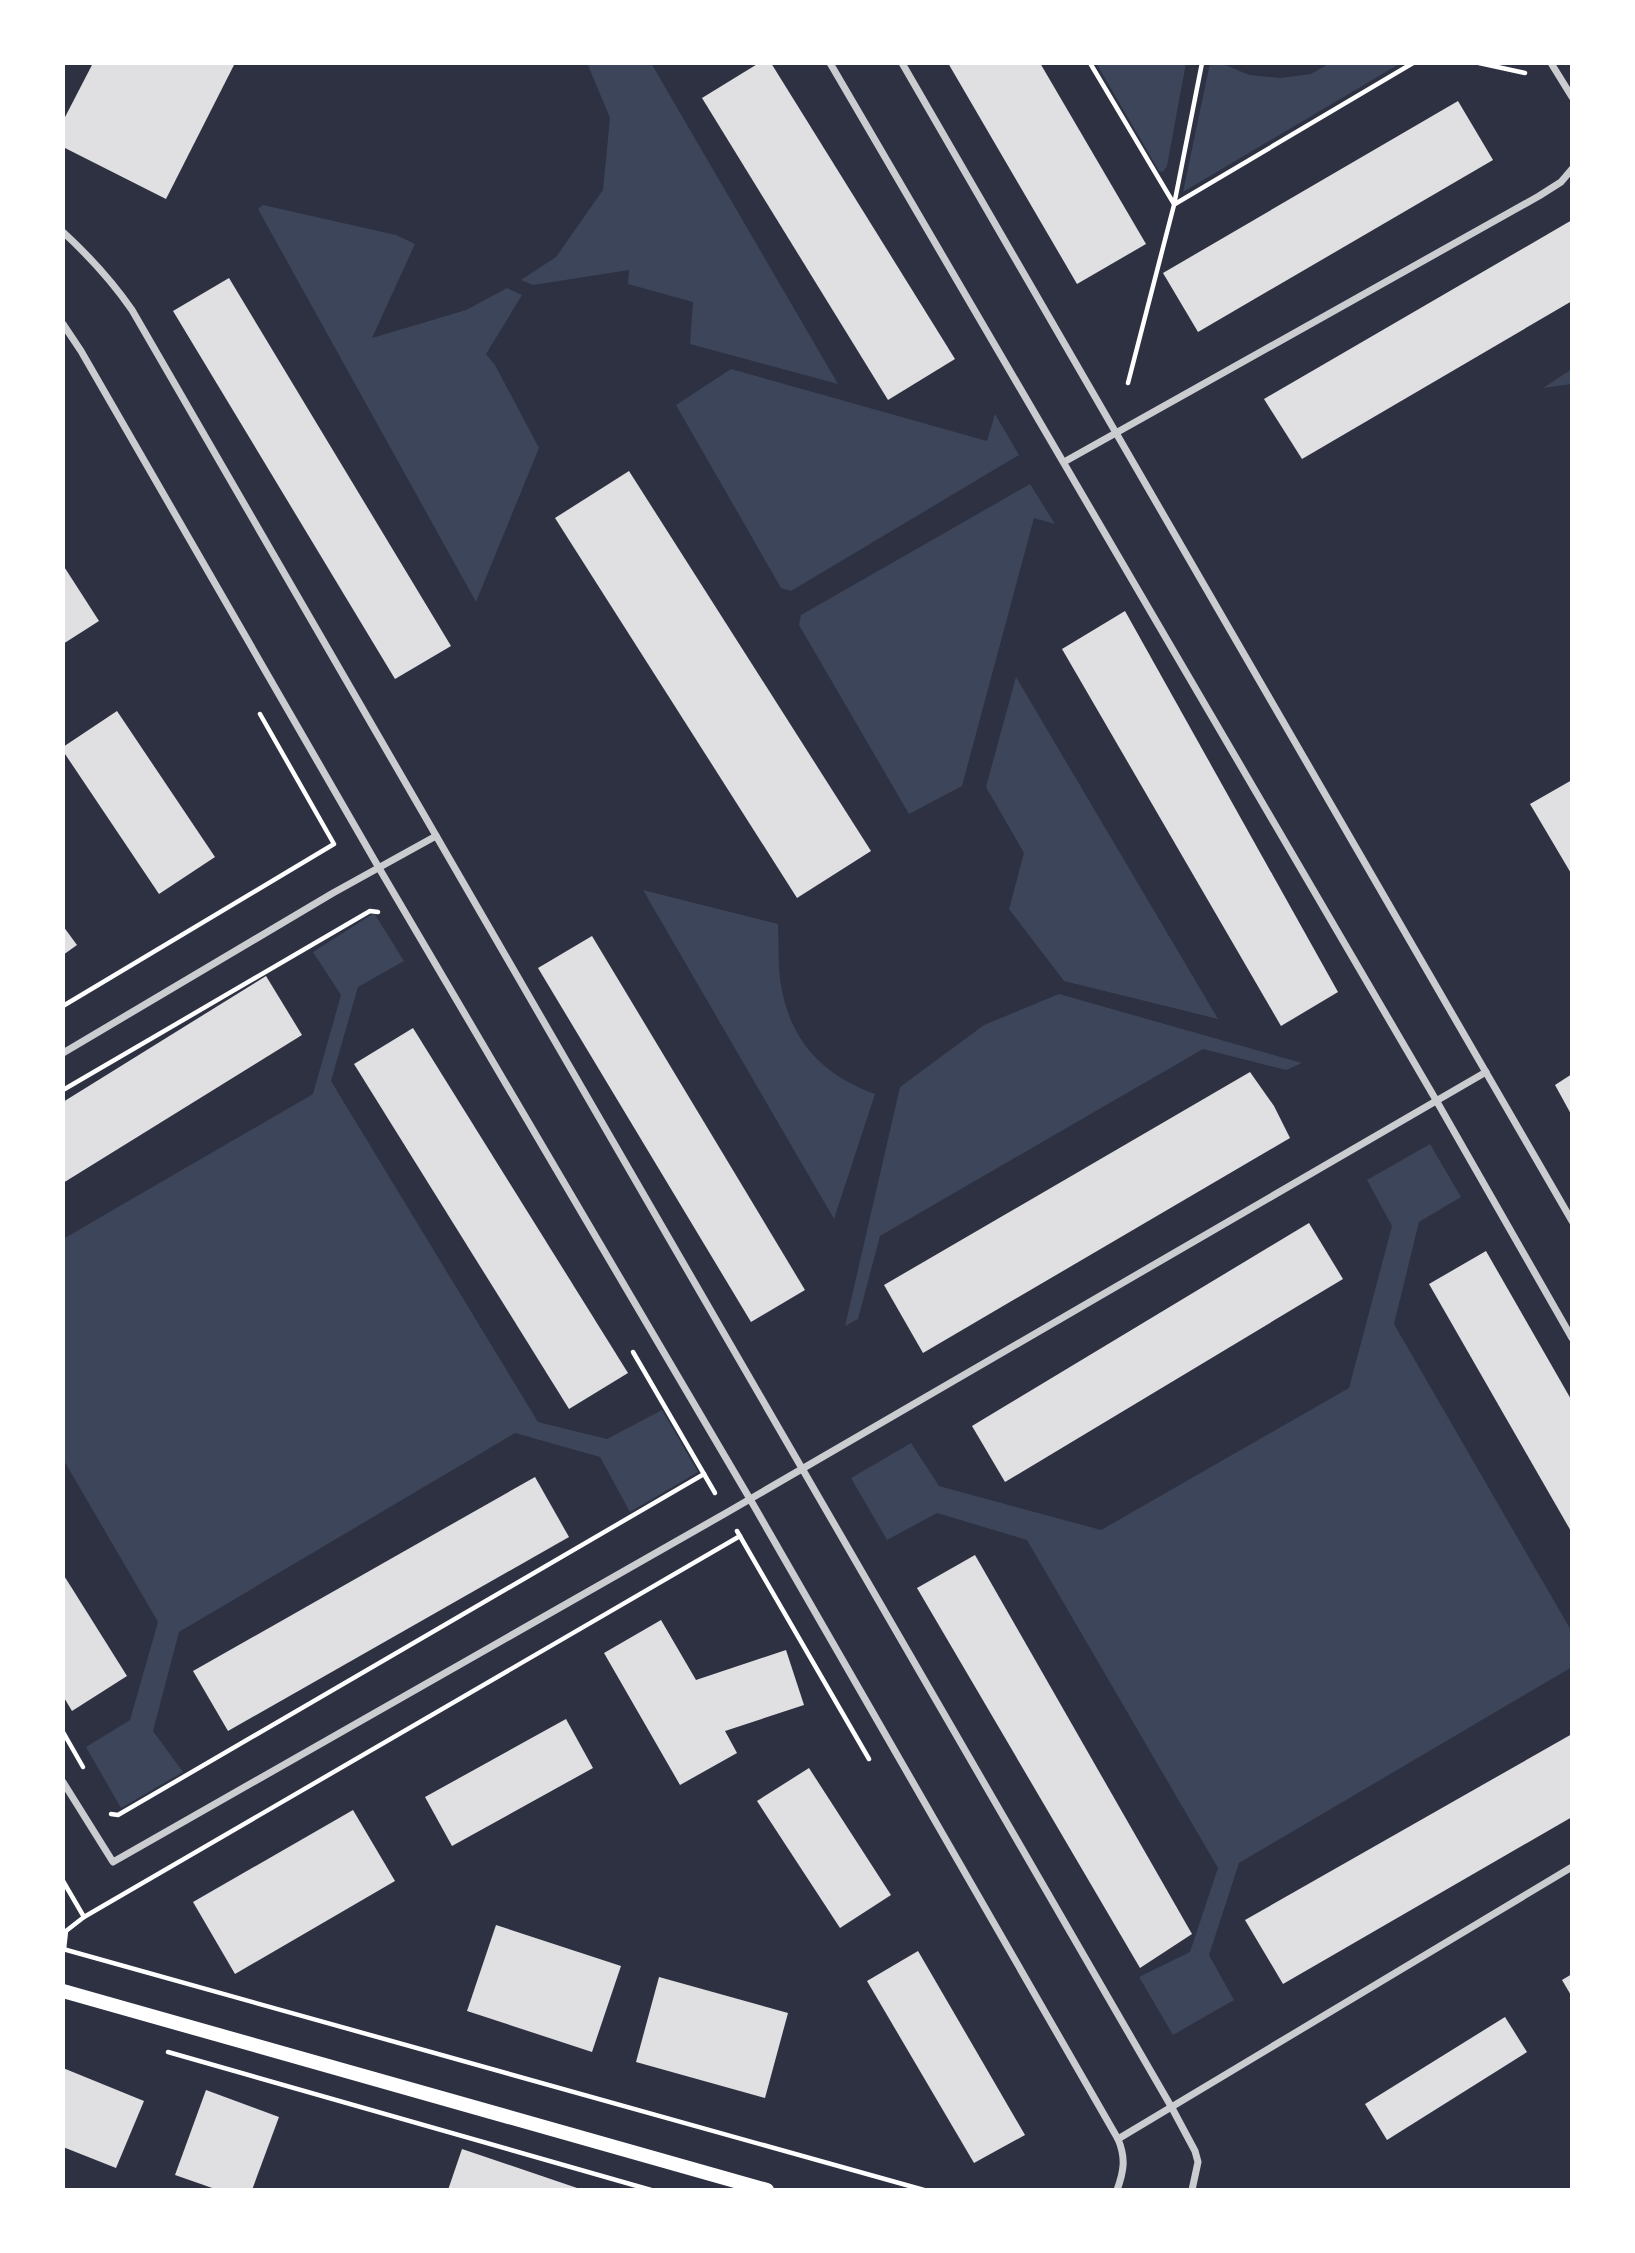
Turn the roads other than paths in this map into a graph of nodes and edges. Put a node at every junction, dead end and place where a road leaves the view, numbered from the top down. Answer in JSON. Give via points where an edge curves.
{"nodes":[{"id":1,"x":830,"y":63,"type":"edge"},
{"id":2,"x":902,"y":63,"type":"edge"},
{"id":3,"x":1551,"y":63,"type":"edge"},
{"id":4,"x":1571,"y":92,"type":"edge"},
{"id":5,"x":1572,"y":169,"type":"edge"},
{"id":6,"x":63,"y":232,"type":"edge"},
{"id":7,"x":63,"y":324,"type":"edge"},
{"id":8,"x":1115,"y":432,"type":"junction"},
{"id":9,"x":1064,"y":462,"type":"junction"},
{"id":10,"x":436,"y":836,"type":"junction"},
{"id":11,"x":379,"y":868,"type":"junction"},
{"id":12,"x":63,"y":1054,"type":"edge"},
{"id":13,"x":1486,"y":1072,"type":"junction"},
{"id":14,"x":1436,"y":1100,"type":"junction"},
{"id":15,"x":1572,"y":1221,"type":"edge"},
{"id":16,"x":1572,"y":1338,"type":"edge"},
{"id":17,"x":802,"y":1469,"type":"junction"},
{"id":18,"x":750,"y":1499,"type":"junction"},
{"id":19,"x":63,"y":1782,"type":"edge"},
{"id":20,"x":1572,"y":1867,"type":"edge"},
{"id":21,"x":64,"y":1994,"type":"edge"},
{"id":22,"x":1172,"y":2108,"type":"junction"},
{"id":23,"x":1118,"y":2139,"type":"junction"},
{"id":24,"x":767,"y":2190,"type":"edge"},
{"id":25,"x":1118,"y":2190,"type":"edge"},
{"id":26,"x":1192,"y":2190,"type":"edge"}],
"edges":[{"from":1,"to":9,"type":"street"},
{"from":2,"to":8,"type":"street"},
{"from":3,"to":4,"type":"street"},
{"from":5,"to":8,"type":"street","via":[[1539,196]]},
{"from":6,"to":10,"type":"street","via":[[91,258],[132,310]]},
{"from":7,"to":11,"type":"street"},
{"from":8,"to":9,"type":"street"},
{"from":8,"to":13,"type":"street"},
{"from":9,"to":14,"type":"street"},
{"from":10,"to":11,"type":"street"},
{"from":10,"to":17,"type":"street"},
{"from":11,"to":12,"type":"street"},
{"from":11,"to":18,"type":"street"},
{"from":13,"to":14,"type":"street"},
{"from":13,"to":15,"type":"street"},
{"from":14,"to":16,"type":"street"},
{"from":14,"to":17,"type":"street"},
{"from":17,"to":18,"type":"street"},
{"from":17,"to":22,"type":"street"},
{"from":18,"to":19,"type":"street","via":[[113,1863]]},
{"from":18,"to":23,"type":"street"},
{"from":20,"to":22,"type":"street"},
{"from":21,"to":24,"type":"main road"},
{"from":22,"to":23,"type":"street"},
{"from":22,"to":26,"type":"street","via":[[1199,2162]]},
{"from":23,"to":25,"type":"street","via":[[1125,2163]]}]}
